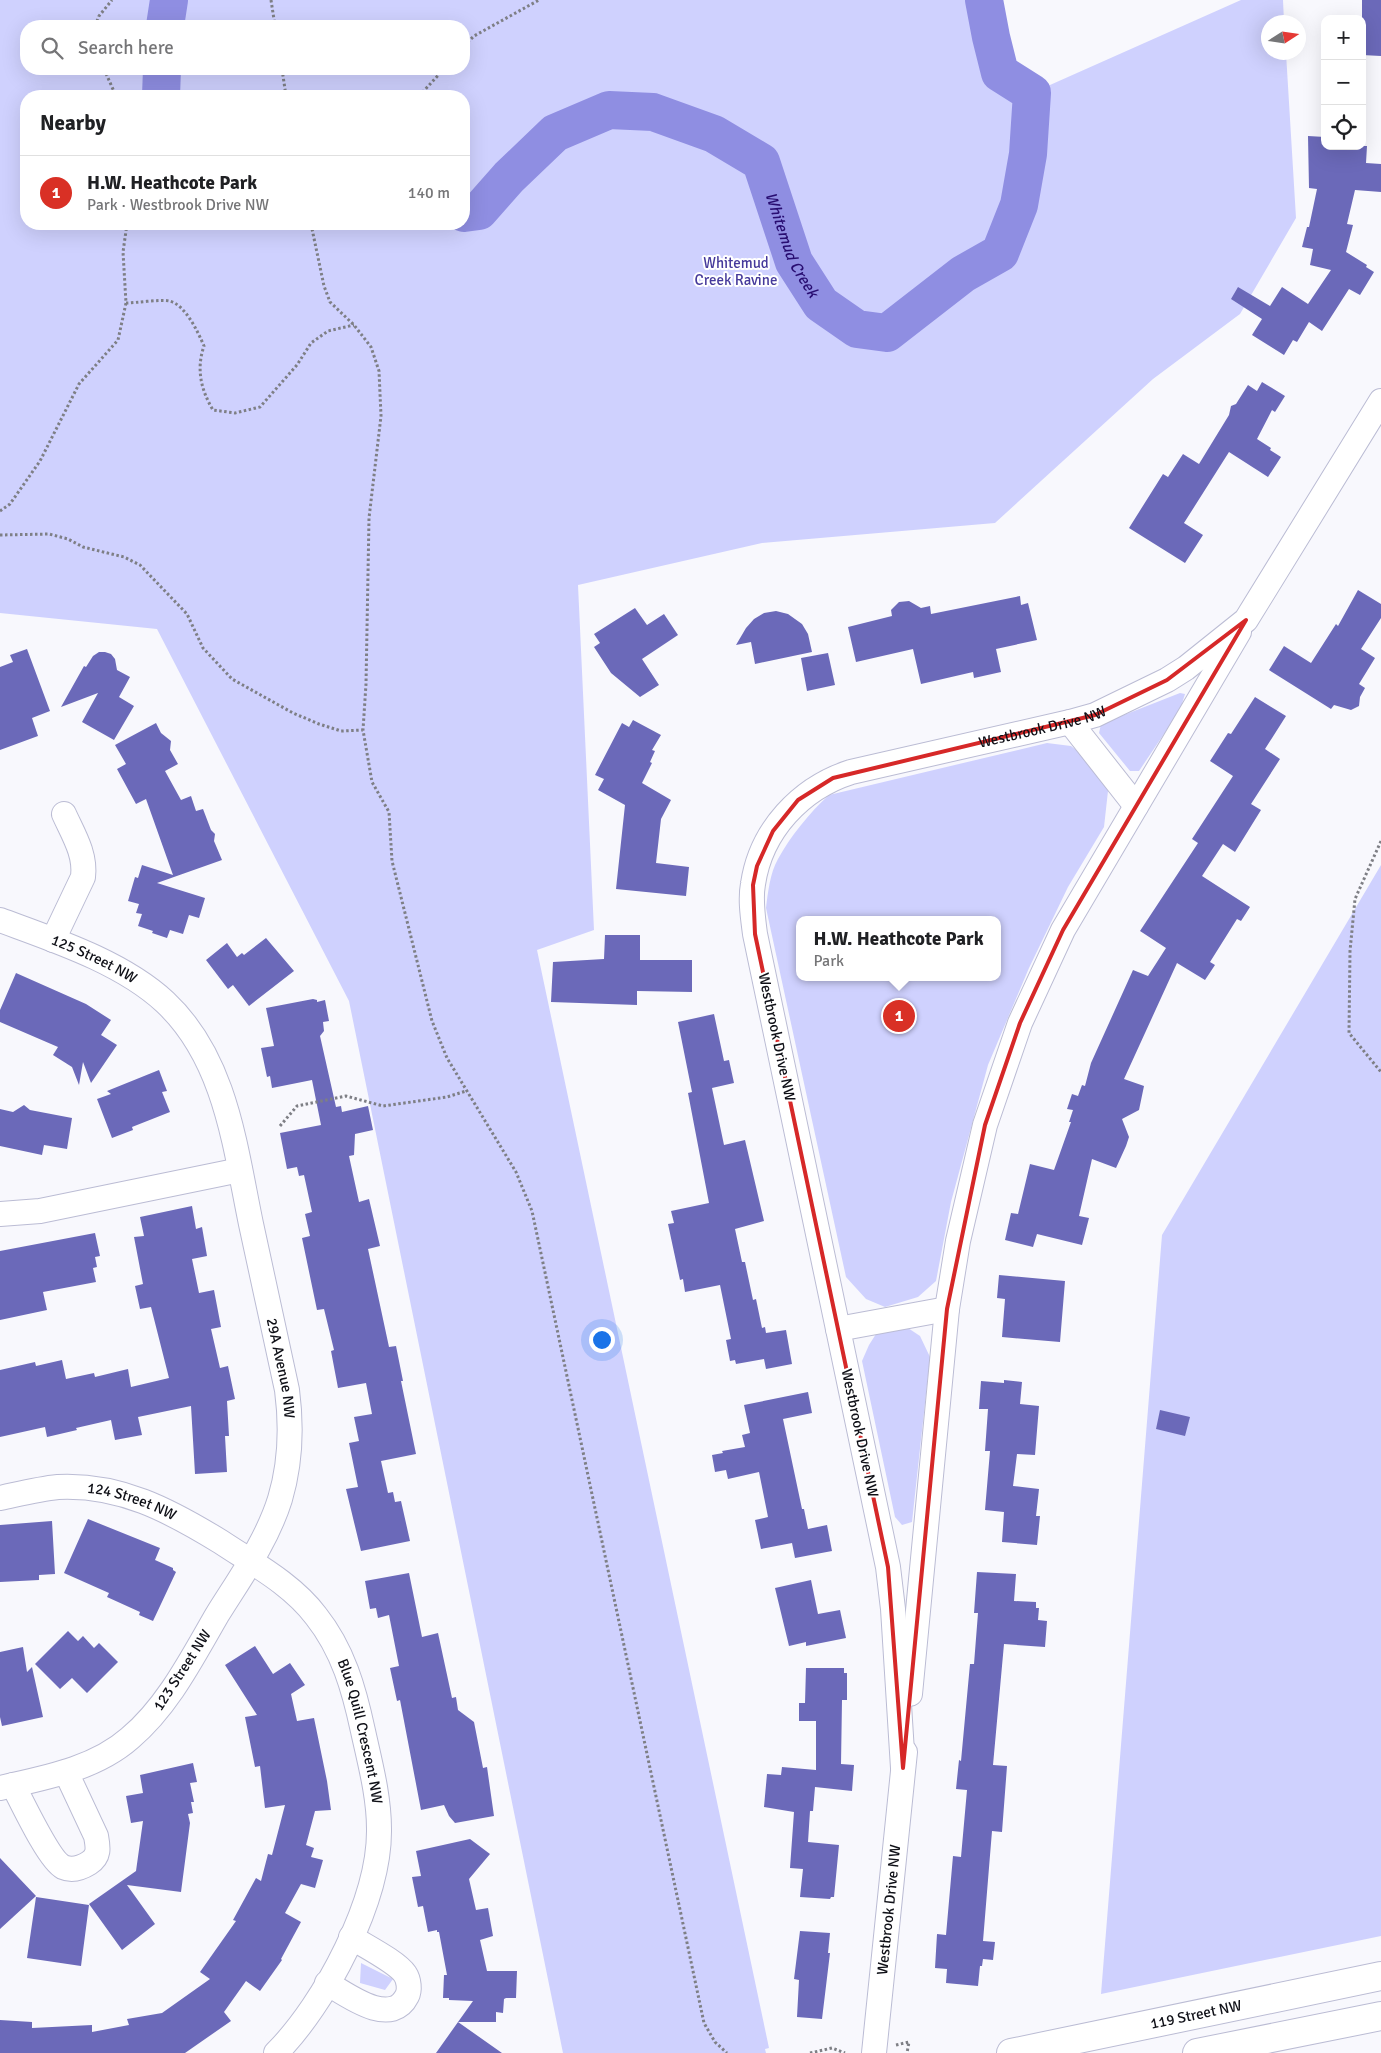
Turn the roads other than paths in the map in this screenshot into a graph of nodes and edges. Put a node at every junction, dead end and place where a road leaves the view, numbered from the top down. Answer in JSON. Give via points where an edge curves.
{"nodes":[{"id":1,"x":1381,"y":401,"type":"edge"},
{"id":2,"x":1246,"y":620,"type":"junction"},
{"id":3,"x":1070,"y":722,"type":"junction"},
{"id":4,"x":1136,"y":806,"type":"junction"},
{"id":5,"x":64,"y":814,"type":"dead end"},
{"id":6,"x":0,"y":920,"type":"edge"},
{"id":7,"x":53,"y":940,"type":"junction"},
{"id":8,"x":179,"y":1017,"type":"joint"},
{"id":9,"x":240,"y":1170,"type":"junction"},
{"id":10,"x":0,"y":1214,"type":"edge"},
{"id":11,"x":947,"y":1309,"type":"junction"},
{"id":12,"x":838,"y":1329,"type":"junction"},
{"id":13,"x":0,"y":1498,"type":"edge"},
{"id":14,"x":250,"y":1561,"type":"junction"},
{"id":15,"x":903,"y":1768,"type":"junction"},
{"id":16,"x":66,"y":1772,"type":"junction"},
{"id":17,"x":7,"y":1786,"type":"edge"},
{"id":18,"x":351,"y":1937,"type":"junction"},
{"id":19,"x":1381,"y":1976,"type":"edge"},
{"id":20,"x":327,"y":1983,"type":"junction"},
{"id":21,"x":1381,"y":2016,"type":"edge"},
{"id":22,"x":276,"y":2053,"type":"edge"},
{"id":23,"x":874,"y":2053,"type":"edge"},
{"id":24,"x":1011,"y":2053,"type":"edge"},
{"id":25,"x":1197,"y":2053,"type":"edge"}],
"edges":[{"from":1,"to":2,"type":"street","name":"Westbrook Drive NW"},
{"from":2,"to":3,"type":"street","name":"Westbrook Drive NW","via":[[1167,680],[1103,711]]},
{"from":2,"to":4,"type":"street","name":"Westbrook Drive NW"},
{"from":3,"to":4,"type":"street"},
{"from":3,"to":12,"type":"street","name":"Westbrook Drive NW","via":[[832,778],[798,800],[773,831],[757,866],[752,909],[755,934]]},
{"from":4,"to":11,"type":"street","name":"Westbrook Drive NW","via":[[1063,930],[1020,1023],[985,1124],[958,1241]]},
{"from":5,"to":7,"type":"street","via":[[84,859],[84,868]]},
{"from":6,"to":7,"type":"street","name":"125 Street NW"},
{"from":7,"to":8,"type":"street","name":"125 Street NW","via":[[129,976],[165,1002]]},
{"from":8,"to":9,"type":"street","name":"29A Avenue NW","via":[[215,1076]]},
{"from":9,"to":10,"type":"street","via":[[40,1211]]},
{"from":9,"to":14,"type":"street","name":"29A Avenue NW","via":[[291,1422],[291,1448],[280,1499]]},
{"from":11,"to":12,"type":"street"},
{"from":11,"to":15,"type":"street","name":"Westbrook Drive NW"},
{"from":12,"to":15,"type":"street","name":"Westbrook Drive NW","via":[[888,1567]]},
{"from":13,"to":14,"type":"street","name":"124 Street NW","via":[[56,1487],[102,1489],[130,1496],[184,1519]]},
{"from":14,"to":16,"type":"street","name":"123 Street NW","via":[[175,1686],[146,1723],[116,1748]]},
{"from":14,"to":18,"type":"street","name":"Blue Quill Crescent NW","via":[[290,1589],[316,1615],[336,1647],[353,1687],[374,1782],[379,1829],[373,1879]]},
{"from":15,"to":23,"type":"street","name":"Westbrook Drive NW"},
{"from":16,"to":17,"type":"street","name":"123 Street NW"},
{"from":16,"to":17,"type":"street","name":"123 Street NW","via":[[98,1847],[97,1855],[82,1867],[65,1868],[59,1864]]},
{"from":18,"to":20,"type":"street","name":"Blue Quill Crescent NW"},
{"from":18,"to":20,"type":"street","via":[[399,1967],[406,1975],[408,1994],[403,2003],[381,2010]]},
{"from":19,"to":24,"type":"main road","name":"119 Street NW"},
{"from":20,"to":22,"type":"street","name":"Blue Quill Crescent NW","via":[[300,2026]]},
{"from":21,"to":25,"type":"main road"}]}
